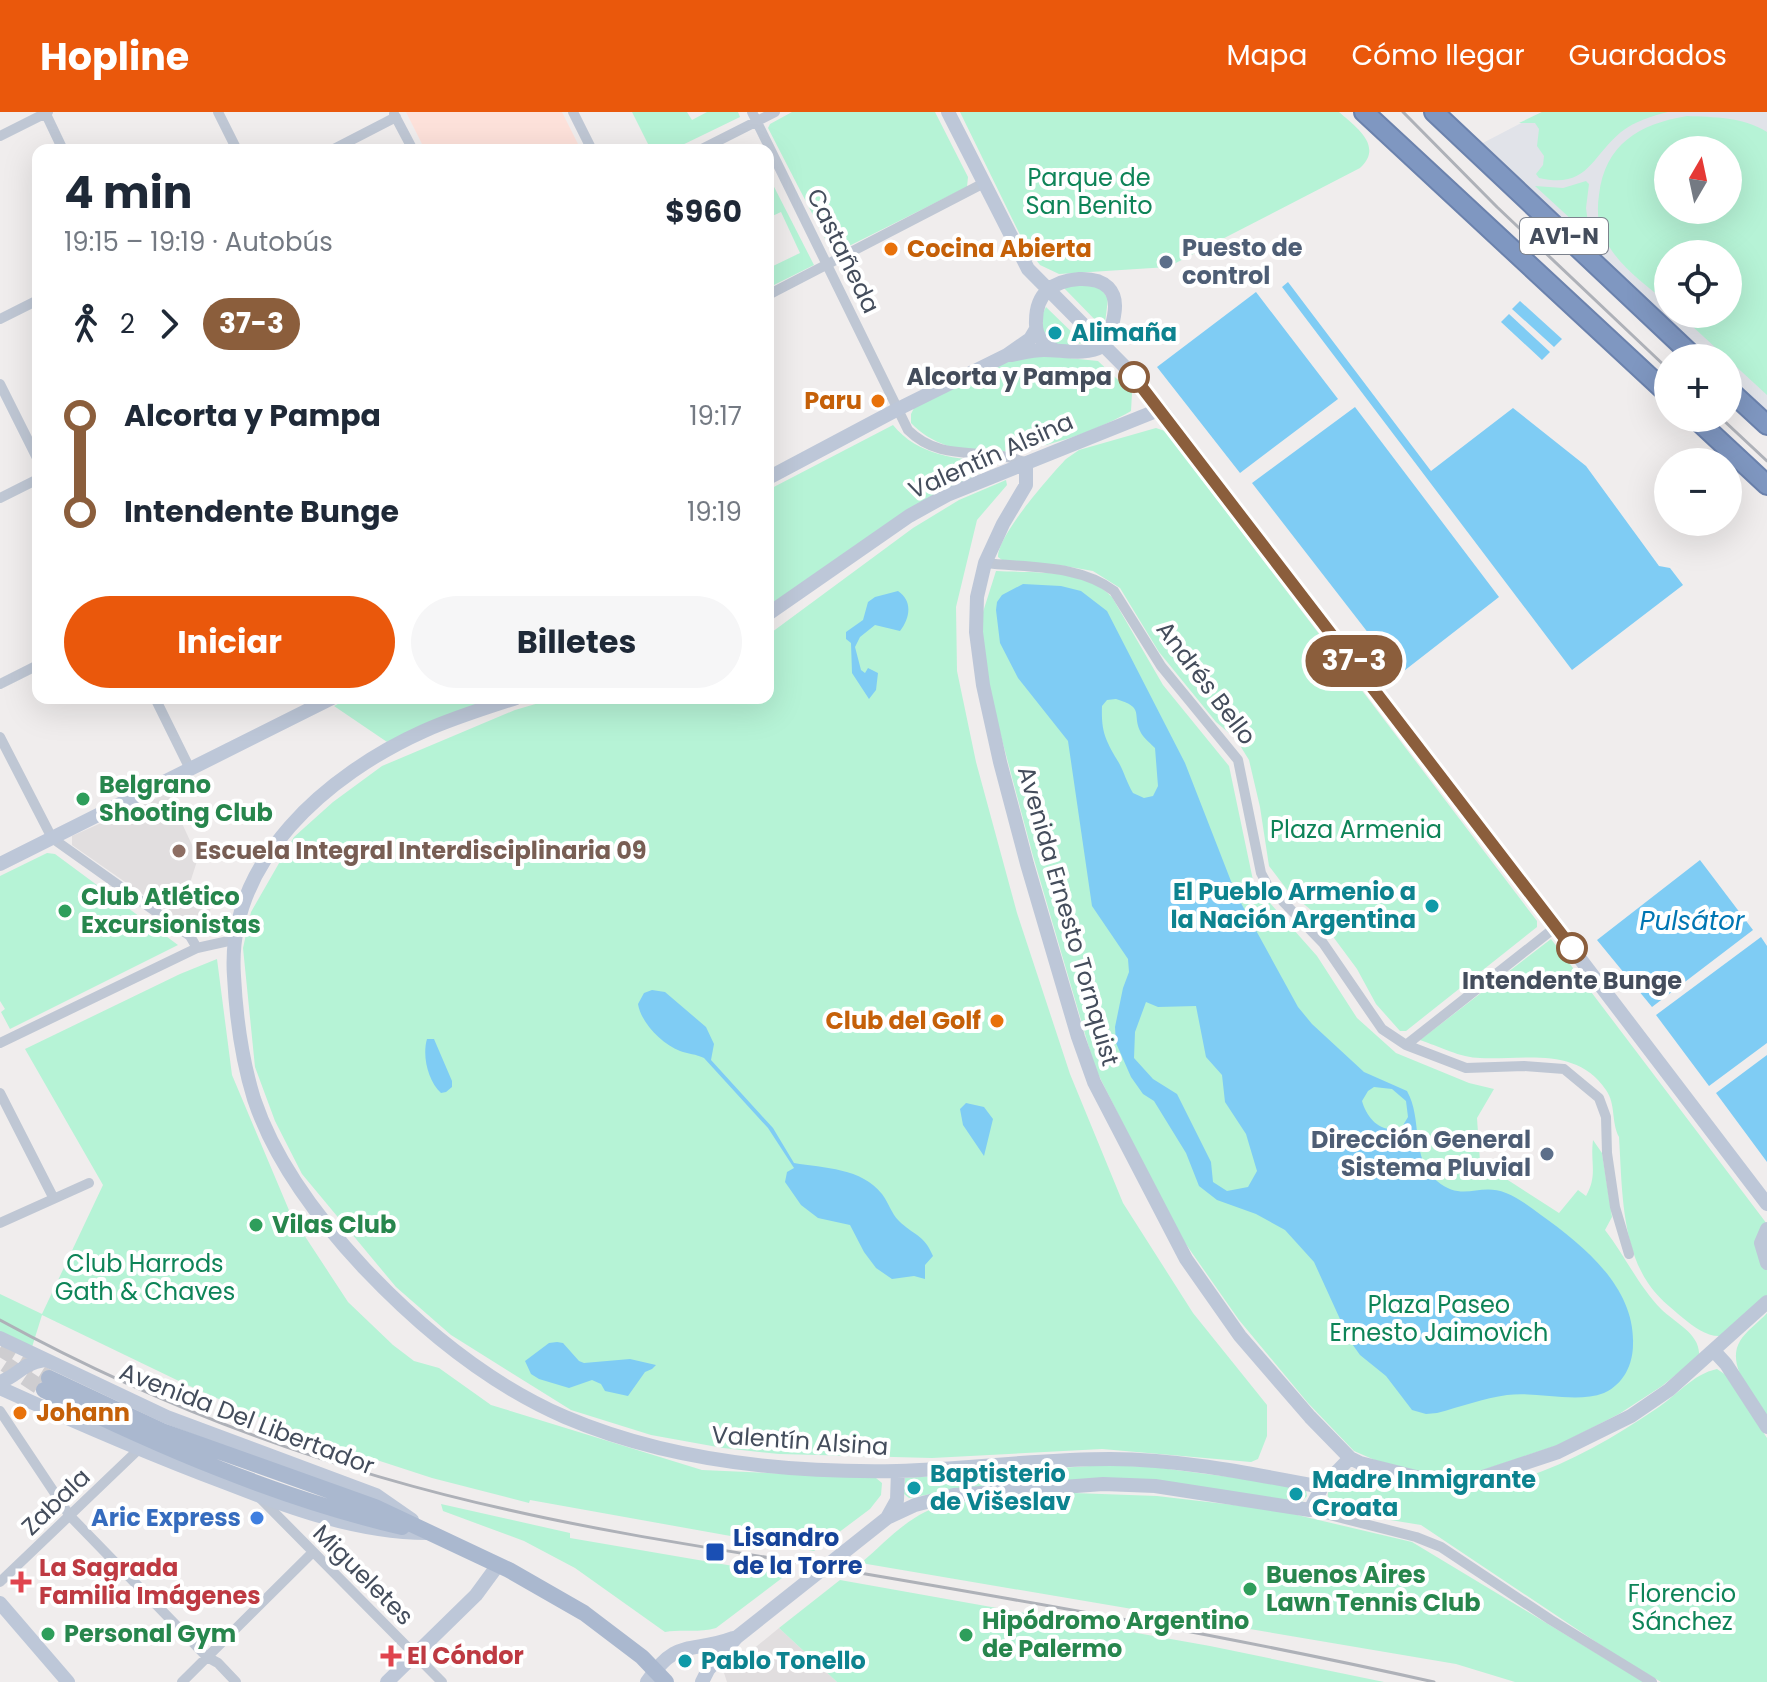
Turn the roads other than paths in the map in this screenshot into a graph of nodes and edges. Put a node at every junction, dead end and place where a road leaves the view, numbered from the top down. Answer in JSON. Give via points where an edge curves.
{"nodes":[{"id":1,"x":46,"y":112,"type":"edge"},
{"id":2,"x":218,"y":112,"type":"edge"},
{"id":3,"x":573,"y":112,"type":"edge"},
{"id":4,"x":775,"y":112,"type":"edge"},
{"id":5,"x":948,"y":112,"type":"edge"},
{"id":6,"x":1364,"y":112,"type":"edge"},
{"id":7,"x":1434,"y":112,"type":"edge"},
{"id":8,"x":395,"y":115,"type":"edge"},
{"id":9,"x":754,"y":117,"type":"edge"},
{"id":10,"x":0,"y":136,"type":"edge"},
{"id":11,"x":60,"y":144,"type":"edge"},
{"id":12,"x":234,"y":144,"type":"edge"},
{"id":13,"x":343,"y":144,"type":"edge"},
{"id":14,"x":410,"y":144,"type":"edge"},
{"id":15,"x":589,"y":144,"type":"edge"},
{"id":16,"x":710,"y":144,"type":"edge"},
{"id":17,"x":768,"y":144,"type":"edge"},
{"id":18,"x":774,"y":157,"type":"edge"},
{"id":19,"x":984,"y":183,"type":"junction"},
{"id":20,"x":828,"y":265,"type":"junction"},
{"id":21,"x":1047,"y":290,"type":"junction"},
{"id":22,"x":774,"y":292,"type":"edge"},
{"id":23,"x":32,"y":303,"type":"edge"},
{"id":24,"x":0,"y":319,"type":"edge"},
{"id":25,"x":1036,"y":329,"type":"junction"},
{"id":26,"x":1680,"y":344,"type":"edge"},
{"id":27,"x":1103,"y":346,"type":"junction"},
{"id":28,"x":1055,"y":350,"type":"junction"},
{"id":29,"x":1007,"y":355,"type":"junction"},
{"id":30,"x":1654,"y":381,"type":"edge"},
{"id":31,"x":0,"y":384,"type":"edge"},
{"id":32,"x":1742,"y":402,"type":"edge"},
{"id":33,"x":898,"y":409,"type":"junction"},
{"id":34,"x":1161,"y":409,"type":"junction"},
{"id":35,"x":1767,"y":425,"type":"edge"},
{"id":36,"x":1710,"y":432,"type":"edge"},
{"id":37,"x":32,"y":448,"type":"edge"},
{"id":38,"x":1026,"y":463,"type":"junction"},
{"id":39,"x":774,"y":475,"type":"edge"},
{"id":40,"x":32,"y":482,"type":"edge"},
{"id":41,"x":1767,"y":485,"type":"edge"},
{"id":42,"x":0,"y":498,"type":"edge"},
{"id":43,"x":985,"y":563,"type":"junction"},
{"id":44,"x":774,"y":610,"type":"edge"},
{"id":45,"x":32,"y":668,"type":"edge"},
{"id":46,"x":0,"y":684,"type":"edge"},
{"id":47,"x":158,"y":704,"type":"edge"},
{"id":48,"x":320,"y":704,"type":"edge"},
{"id":49,"x":499,"y":704,"type":"edge"},
{"id":50,"x":0,"y":737,"type":"edge"},
{"id":51,"x":190,"y":769,"type":"junction"},
{"id":52,"x":52,"y":838,"type":"junction"},
{"id":53,"x":0,"y":864,"type":"edge"},
{"id":54,"x":1557,"y":926,"type":"junction"},
{"id":55,"x":233,"y":940,"type":"junction"},
{"id":56,"x":197,"y":948,"type":"junction"},
{"id":57,"x":0,"y":1043,"type":"edge"},
{"id":58,"x":1406,"y":1045,"type":"junction"},
{"id":59,"x":0,"y":1093,"type":"edge"},
{"id":60,"x":89,"y":1183,"type":"dead end"},
{"id":61,"x":53,"y":1197,"type":"junction"},
{"id":62,"x":1767,"y":1204,"type":"edge"},
{"id":63,"x":0,"y":1223,"type":"edge"},
{"id":64,"x":1767,"y":1229,"type":"edge"},
{"id":65,"x":1629,"y":1254,"type":"dead end"},
{"id":66,"x":1767,"y":1263,"type":"edge"},
{"id":67,"x":1767,"y":1302,"type":"edge"},
{"id":68,"x":0,"y":1338,"type":"edge"},
{"id":69,"x":1714,"y":1351,"type":"junction"},
{"id":70,"x":45,"y":1360,"type":"junction"},
{"id":71,"x":46,"y":1384,"type":"tunnel mouth"},
{"id":72,"x":0,"y":1385,"type":"edge"},
{"id":73,"x":0,"y":1411,"type":"edge"},
{"id":74,"x":1767,"y":1427,"type":"edge"},
{"id":75,"x":138,"y":1450,"type":"junction"},
{"id":76,"x":1350,"y":1458,"type":"junction"},
{"id":77,"x":898,"y":1471,"type":"junction"},
{"id":78,"x":1322,"y":1487,"type":"junction"},
{"id":79,"x":898,"y":1491,"type":"junction"},
{"id":80,"x":258,"y":1495,"type":"junction"},
{"id":81,"x":915,"y":1505,"type":"junction"},
{"id":82,"x":1310,"y":1510,"type":"junction"},
{"id":83,"x":70,"y":1516,"type":"junction"},
{"id":84,"x":887,"y":1518,"type":"junction"},
{"id":85,"x":427,"y":1533,"type":"junction"},
{"id":86,"x":312,"y":1553,"type":"junction"},
{"id":87,"x":498,"y":1565,"type":"junction"},
{"id":88,"x":0,"y":1582,"type":"edge"},
{"id":89,"x":0,"y":1603,"type":"edge"},
{"id":90,"x":737,"y":1637,"type":"junction"},
{"id":91,"x":694,"y":1648,"type":"junction"},
{"id":92,"x":415,"y":1655,"type":"junction"},
{"id":93,"x":207,"y":1657,"type":"junction"},
{"id":94,"x":705,"y":1676,"type":"edge"},
{"id":95,"x":656,"y":1678,"type":"edge"},
{"id":96,"x":68,"y":1682,"type":"edge"},
{"id":97,"x":182,"y":1682,"type":"edge"},
{"id":98,"x":236,"y":1682,"type":"edge"},
{"id":99,"x":387,"y":1682,"type":"edge"},
{"id":100,"x":442,"y":1682,"type":"edge"},
{"id":101,"x":1652,"y":1682,"type":"edge"}],
"edges":[{"from":1,"to":10,"type":"street"},
{"from":1,"to":11,"type":"street"},
{"from":2,"to":12,"type":"street"},
{"from":3,"to":15,"type":"street"},
{"from":4,"to":9,"type":"street"},
{"from":5,"to":19,"type":"main road"},
{"from":6,"to":30,"type":"highway","number":"AV1-N"},
{"from":7,"to":26,"type":"highway","number":"AV1-N"},
{"from":8,"to":13,"type":"street"},
{"from":8,"to":14,"type":"street"},
{"from":9,"to":16,"type":"street"},
{"from":9,"to":17,"type":"street","name":"Castañeda"},
{"from":18,"to":20,"type":"street","name":"Castañeda"},
{"from":19,"to":20,"type":"street"},
{"from":19,"to":21,"type":"main road","via":[[1020,257]]},
{"from":20,"to":22,"type":"street"},
{"from":20,"to":33,"type":"street","name":"Castañeda"},
{"from":21,"to":25,"type":"main road","via":[[1038,307]]},
{"from":21,"to":27,"type":"main road"},
{"from":21,"to":27,"type":"main road","via":[[1068,280],[1107,284],[1116,302]]},
{"from":23,"to":24,"type":"street"},
{"from":25,"to":28,"type":"main road"},
{"from":25,"to":29,"type":"main road"},
{"from":27,"to":28,"type":"main road"},
{"from":27,"to":34,"type":"main road"},
{"from":28,"to":29,"type":"main road"},
{"from":29,"to":33,"type":"main road"},
{"from":31,"to":37,"type":"street"},
{"from":32,"to":35,"type":"highway"},
{"from":33,"to":38,"type":"street","name":"Castañeda","via":[[908,430],[928,445]]},
{"from":33,"to":39,"type":"main road"},
{"from":34,"to":38,"type":"main road","name":"Valentín Alsina"},
{"from":34,"to":54,"type":"main road"},
{"from":36,"to":41,"type":"highway"},
{"from":38,"to":43,"type":"main road","name":"Avenida Ernesto Tornquist","via":[[1026,485]]},
{"from":38,"to":44,"type":"main road","name":"Valentín Alsina","via":[[909,516]]},
{"from":40,"to":42,"type":"street"},
{"from":43,"to":58,"type":"street","name":"Andrés Bello","via":[[1077,573],[1114,591],[1161,666],[1238,760],[1268,886],[1323,943],[1382,1029]]},
{"from":43,"to":76,"type":"main road","name":"Avenida Ernesto Tornquist","via":[[976,614],[983,685],[1027,864],[1094,1082],[1186,1259],[1240,1336]]},
{"from":45,"to":46,"type":"street"},
{"from":47,"to":51,"type":"street"},
{"from":48,"to":51,"type":"main road"},
{"from":49,"to":55,"type":"main road","name":"Valentín Alsina","via":[[393,746],[318,798],[270,851]]},
{"from":50,"to":52,"type":"street"},
{"from":51,"to":52,"type":"main road"},
{"from":52,"to":53,"type":"main road"},
{"from":52,"to":56,"type":"street","via":[[190,936]]},
{"from":54,"to":58,"type":"street"},
{"from":54,"to":62,"type":"main road"},
{"from":55,"to":56,"type":"street"},
{"from":55,"to":77,"type":"main road","name":"Valentín Alsina","via":[[248,1079],[276,1147],[295,1182],[356,1259],[425,1328],[533,1401],[605,1431],[724,1461]]},
{"from":56,"to":57,"type":"street"},
{"from":58,"to":65,"type":"street","name":"Andrés Bello","via":[[1466,1068],[1564,1069],[1588,1085],[1606,1117],[1615,1207]]},
{"from":59,"to":61,"type":"street"},
{"from":60,"to":61,"type":"street"},
{"from":61,"to":63,"type":"street"},
{"from":64,"to":66,"type":"main road","via":[[1761,1243]]},
{"from":67,"to":69,"type":"main road"},
{"from":68,"to":70,"type":"main road","name":"Avenida Del Libertador"},
{"from":69,"to":74,"type":"main road"},
{"from":69,"to":76,"type":"main road","via":[[1631,1416],[1558,1452],[1504,1471],[1439,1481]]},
{"from":70,"to":72,"type":"main road","via":[[30,1362]]},
{"from":70,"to":85,"type":"main road","name":"Avenida Del Libertador","via":[[181,1423],[376,1495]]},
{"from":71,"to":85,"type":"main road","name":"Avenida Del Libertador","via":[[375,1507]]},
{"from":72,"to":75,"type":"main road","name":"Avenida Del Libertador"},
{"from":73,"to":83,"type":"street"},
{"from":75,"to":80,"type":"main road","name":"Avenida Del Libertador"},
{"from":75,"to":83,"type":"street","name":"Zabala"},
{"from":76,"to":78,"type":"main road"},
{"from":77,"to":78,"type":"main road","name":"Valentín Alsina","via":[[1124,1459]]},
{"from":77,"to":79,"type":"main road"},
{"from":78,"to":82,"type":"main road"},
{"from":79,"to":81,"type":"main road","via":[[903,1501]]},
{"from":79,"to":84,"type":"main road"},
{"from":80,"to":85,"type":"main road","name":"Avenida Del Libertador","via":[[374,1530]]},
{"from":80,"to":86,"type":"street","name":"Migueletes"},
{"from":81,"to":82,"type":"main road","via":[[977,1493],[1118,1485]]},
{"from":81,"to":84,"type":"main road"},
{"from":82,"to":101,"type":"street","via":[[1441,1547]]},
{"from":83,"to":88,"type":"street","name":"Zabala"},
{"from":83,"to":93,"type":"street"},
{"from":84,"to":90,"type":"main road"},
{"from":85,"to":87,"type":"main road","name":"Avenida Del Libertador"},
{"from":86,"to":92,"type":"street","name":"Migueletes"},
{"from":86,"to":93,"type":"street"},
{"from":87,"to":92,"type":"main road","via":[[476,1595]]},
{"from":87,"to":95,"type":"main road","name":"Avenida Del Libertador","via":[[584,1613]]},
{"from":89,"to":96,"type":"main road"},
{"from":90,"to":91,"type":"main road"},
{"from":90,"to":94,"type":"main road"},
{"from":91,"to":94,"type":"main road","via":[[704,1656]]},
{"from":91,"to":95,"type":"main road","via":[[672,1653]]},
{"from":92,"to":99,"type":"main road"},
{"from":92,"to":100,"type":"street","name":"Migueletes"},
{"from":93,"to":97,"type":"street"},
{"from":93,"to":98,"type":"street"}]}
